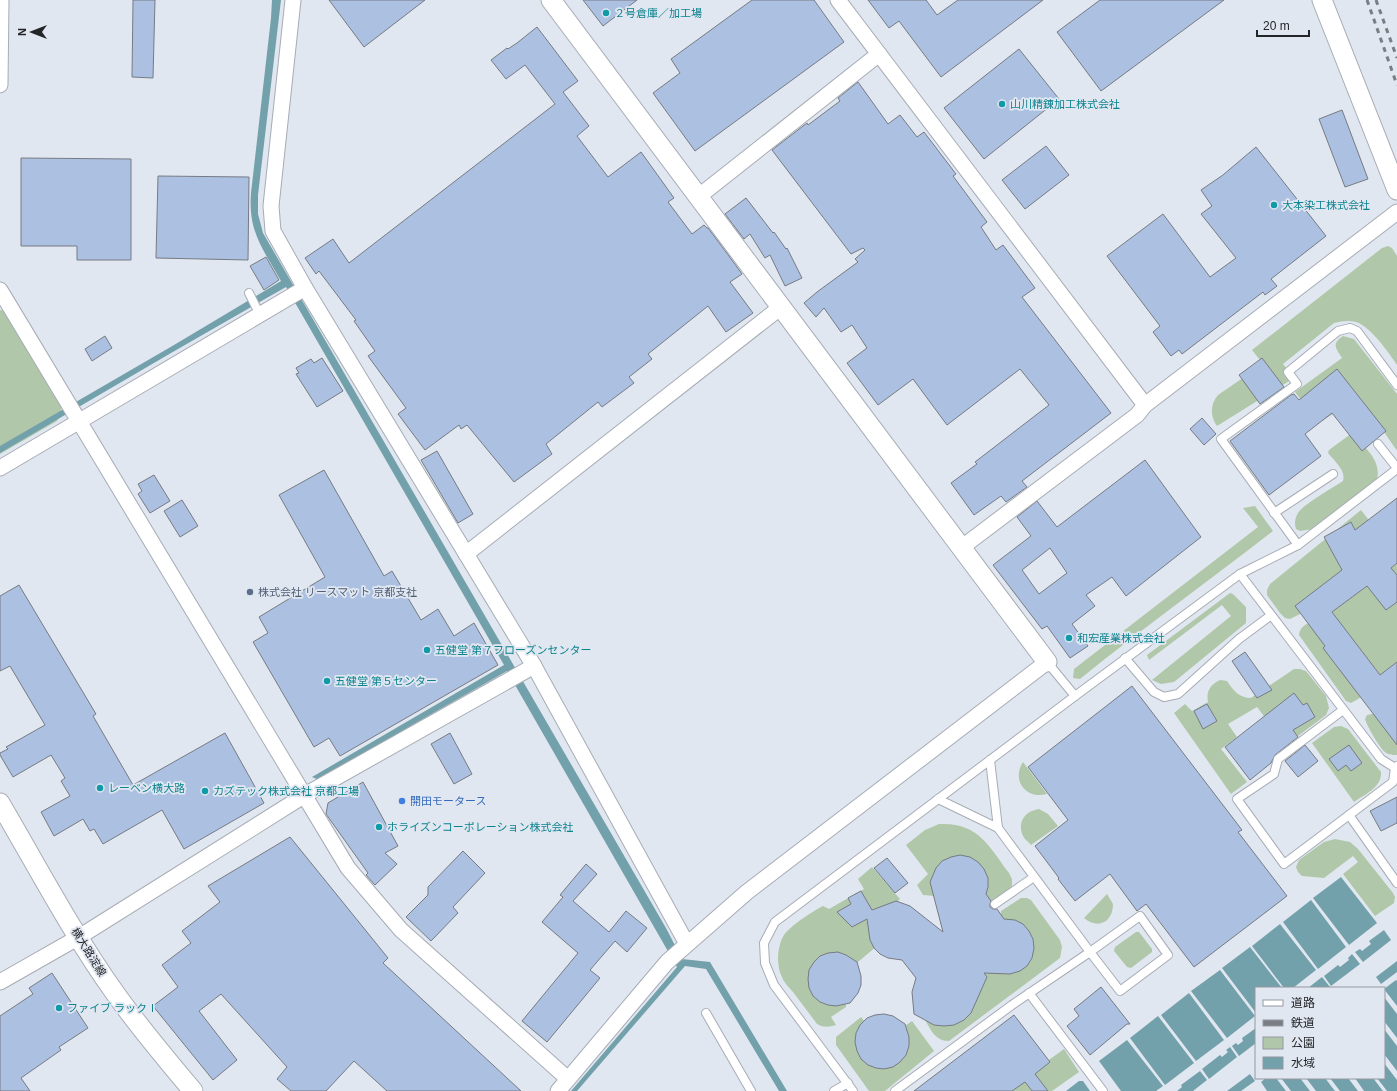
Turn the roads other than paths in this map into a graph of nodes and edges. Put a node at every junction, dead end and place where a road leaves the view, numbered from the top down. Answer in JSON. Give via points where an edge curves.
{"nodes":[{"id":1,"x":1,"y":0,"type":"edge"},
{"id":2,"x":294,"y":0,"type":"edge"},
{"id":3,"x":551,"y":0,"type":"edge"},
{"id":4,"x":838,"y":0,"type":"edge"},
{"id":5,"x":1322,"y":0,"type":"edge"},
{"id":6,"x":879,"y":54,"type":"junction"},
{"id":7,"x":0,"y":85,"type":"edge"},
{"id":8,"x":1397,"y":190,"type":"edge"},
{"id":9,"x":698,"y":197,"type":"junction"},
{"id":10,"x":1397,"y":212,"type":"edge"},
{"id":11,"x":0,"y":290,"type":"edge"},
{"id":12,"x":298,"y":293,"type":"junction"},
{"id":13,"x":250,"y":295,"type":"dead end"},
{"id":14,"x":781,"y":307,"type":"junction"},
{"id":15,"x":258,"y":310,"type":"junction"},
{"id":16,"x":1397,"y":385,"type":"edge"},
{"id":17,"x":1145,"y":405,"type":"junction"},
{"id":18,"x":79,"y":422,"type":"junction"},
{"id":19,"x":1378,"y":444,"type":"dead end"},
{"id":20,"x":0,"y":468,"type":"edge"},
{"id":21,"x":1397,"y":469,"type":"edge"},
{"id":22,"x":1333,"y":474,"type":"dead end"},
{"id":23,"x":1274,"y":513,"type":"junction"},
{"id":24,"x":1298,"y":545,"type":"junction"},
{"id":25,"x":961,"y":548,"type":"junction"},
{"id":26,"x":466,"y":554,"type":"junction"},
{"id":27,"x":1240,"y":574,"type":"junction"},
{"id":28,"x":1270,"y":616,"type":"junction"},
{"id":29,"x":1125,"y":658,"type":"junction"},
{"id":30,"x":1047,"y":662,"type":"junction"},
{"id":31,"x":530,"y":668,"type":"junction"},
{"id":32,"x":1074,"y":696,"type":"junction"},
{"id":33,"x":1343,"y":710,"type":"junction"},
{"id":34,"x":990,"y":760,"type":"junction"},
{"id":35,"x":1396,"y":767,"type":"edge"},
{"id":36,"x":305,"y":795,"type":"junction"},
{"id":37,"x":938,"y":799,"type":"junction"},
{"id":38,"x":0,"y":803,"type":"edge"},
{"id":39,"x":1349,"y":815,"type":"junction"},
{"id":40,"x":998,"y":828,"type":"junction"},
{"id":41,"x":1034,"y":877,"type":"junction"},
{"id":42,"x":1397,"y":883,"type":"edge"},
{"id":43,"x":995,"y":904,"type":"dead end"},
{"id":44,"x":79,"y":937,"type":"junction"},
{"id":45,"x":682,"y":947,"type":"junction"},
{"id":46,"x":1090,"y":952,"type":"junction"},
{"id":47,"x":0,"y":982,"type":"edge"},
{"id":48,"x":1029,"y":993,"type":"junction"},
{"id":49,"x":706,"y":1013,"type":"dead end"},
{"id":50,"x":568,"y":1079,"type":"junction"},
{"id":51,"x":848,"y":1083,"type":"junction"},
{"id":52,"x":193,"y":1091,"type":"edge"},
{"id":53,"x":558,"y":1091,"type":"edge"},
{"id":54,"x":751,"y":1091,"type":"edge"},
{"id":55,"x":834,"y":1091,"type":"edge"},
{"id":56,"x":853,"y":1091,"type":"edge"},
{"id":57,"x":895,"y":1091,"type":"edge"},
{"id":58,"x":1103,"y":1091,"type":"edge"}],
"edges":[{"from":1,"to":7,"type":"street"},
{"from":2,"to":12,"type":"street","via":[[271,206],[273,232]]},
{"from":3,"to":9,"type":"street"},
{"from":4,"to":6,"type":"street"},
{"from":5,"to":8,"type":"street"},
{"from":6,"to":9,"type":"street"},
{"from":6,"to":17,"type":"street"},
{"from":9,"to":14,"type":"street"},
{"from":10,"to":17,"type":"street"},
{"from":11,"to":18,"type":"street"},
{"from":12,"to":15,"type":"street"},
{"from":12,"to":26,"type":"street"},
{"from":13,"to":15,"type":"lane"},
{"from":14,"to":25,"type":"street"},
{"from":14,"to":26,"type":"street"},
{"from":15,"to":18,"type":"street"},
{"from":16,"to":23,"type":"lane","via":[[1357,331],[1350,328],[1338,331],[1288,372],[1297,384],[1221,439]]},
{"from":17,"to":25,"type":"street","via":[[1138,415]]},
{"from":18,"to":20,"type":"street"},
{"from":18,"to":36,"type":"street"},
{"from":19,"to":21,"type":"lane"},
{"from":21,"to":24,"type":"lane"},
{"from":22,"to":23,"type":"lane"},
{"from":23,"to":24,"type":"lane"},
{"from":24,"to":27,"type":"lane"},
{"from":25,"to":30,"type":"street"},
{"from":26,"to":31,"type":"street"},
{"from":27,"to":28,"type":"lane"},
{"from":27,"to":29,"type":"lane"},
{"from":28,"to":29,"type":"lane","via":[[1239,639],[1178,694],[1164,697],[1154,692]]},
{"from":28,"to":33,"type":"lane"},
{"from":29,"to":32,"type":"lane"},
{"from":30,"to":32,"type":"lane"},
{"from":30,"to":45,"type":"street","via":[[748,892]]},
{"from":31,"to":36,"type":"street"},
{"from":31,"to":45,"type":"street"},
{"from":32,"to":34,"type":"lane"},
{"from":33,"to":35,"type":"lane","via":[[1381,759]]},
{"from":33,"to":39,"type":"lane","via":[[1278,759],[1274,774],[1237,799],[1284,864]]},
{"from":34,"to":37,"type":"lane"},
{"from":34,"to":40,"type":"lane"},
{"from":35,"to":39,"type":"lane","via":[[1393,782]]},
{"from":36,"to":44,"type":"street"},
{"from":36,"to":50,"type":"street","via":[[348,868],[401,930]]},
{"from":37,"to":40,"type":"lane"},
{"from":37,"to":51,"type":"lane","via":[[775,922],[764,943],[765,963],[774,985]]},
{"from":38,"to":44,"type":"street","name":"横大路淀線"},
{"from":39,"to":42,"type":"lane"},
{"from":40,"to":41,"type":"lane"},
{"from":41,"to":43,"type":"lane"},
{"from":41,"to":46,"type":"lane"},
{"from":44,"to":47,"type":"street"},
{"from":44,"to":52,"type":"street","name":"横大路淀線","via":[[114,992]]},
{"from":45,"to":50,"type":"street"},
{"from":46,"to":46,"type":"lane","via":[[1140,916],[1168,955],[1120,991]]},
{"from":46,"to":48,"type":"lane"},
{"from":48,"to":57,"type":"lane"},
{"from":48,"to":58,"type":"lane"},
{"from":49,"to":54,"type":"lane"},
{"from":50,"to":53,"type":"street"},
{"from":51,"to":55,"type":"lane"},
{"from":51,"to":56,"type":"lane"}]}
